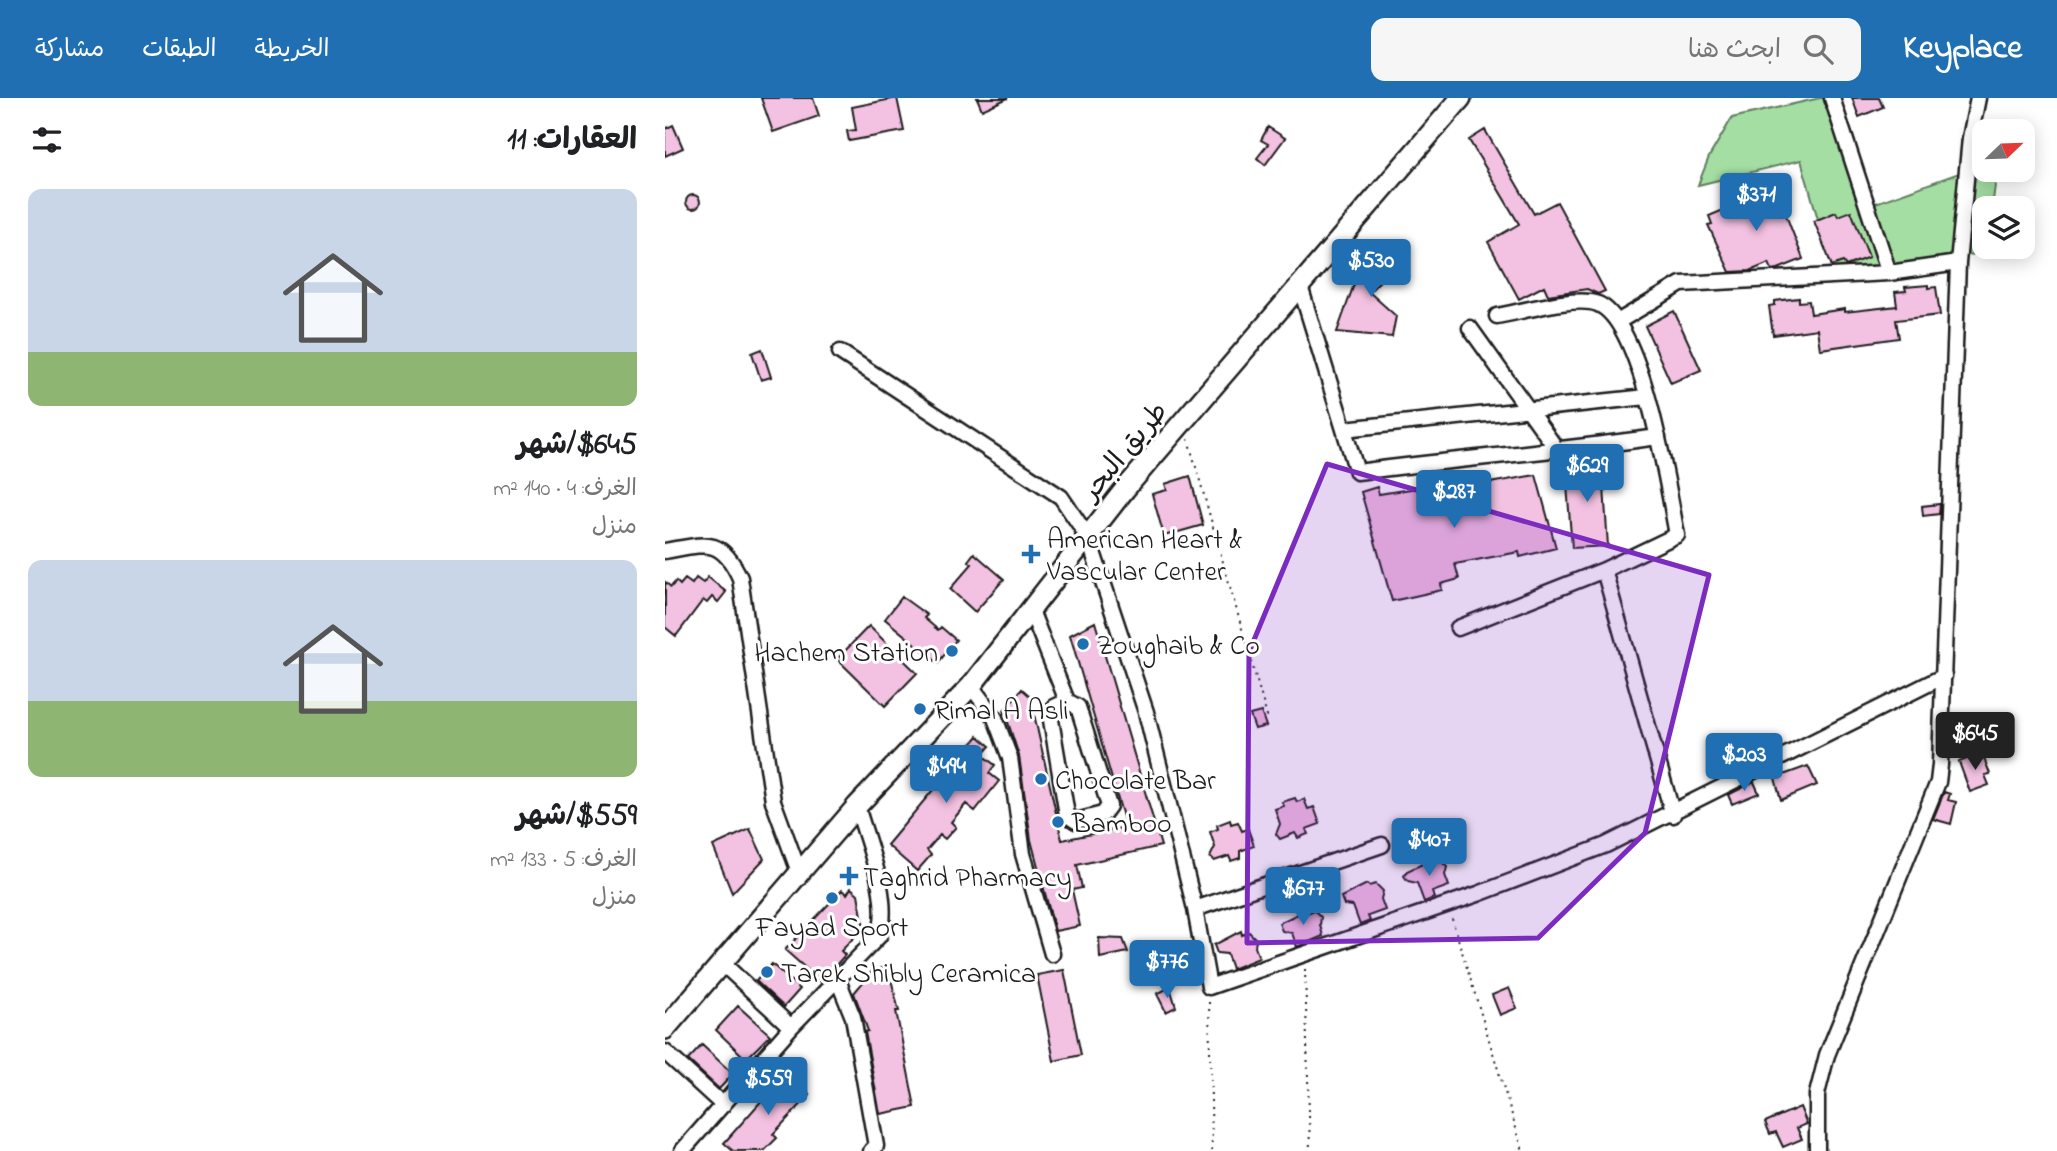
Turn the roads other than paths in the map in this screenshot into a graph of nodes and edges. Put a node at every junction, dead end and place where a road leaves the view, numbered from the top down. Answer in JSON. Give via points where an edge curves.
{"nodes":[{"id":1,"x":1461,"y":98,"type":"edge"},
{"id":2,"x":1832,"y":98,"type":"edge"},
{"id":3,"x":1978,"y":98,"type":"edge"},
{"id":4,"x":1958,"y":263,"type":"junction"},
{"id":5,"x":1889,"y":273,"type":"junction"},
{"id":6,"x":1300,"y":286,"type":"junction"},
{"id":7,"x":1497,"y":316,"type":"dead end"},
{"id":8,"x":1619,"y":321,"type":"junction"},
{"id":9,"x":1470,"y":328,"type":"dead end"},
{"id":10,"x":840,"y":352,"type":"dead end"},
{"id":11,"x":1647,"y":397,"type":"junction"},
{"id":12,"x":1529,"y":408,"type":"junction"},
{"id":13,"x":1344,"y":429,"type":"junction"},
{"id":14,"x":1658,"y":437,"type":"junction"},
{"id":15,"x":1558,"y":451,"type":"junction"},
{"id":16,"x":1088,"y":537,"type":"junction"},
{"id":17,"x":665,"y":551,"type":"edge"},
{"id":18,"x":1604,"y":570,"type":"junction"},
{"id":19,"x":1030,"y":608,"type":"junction"},
{"id":20,"x":1458,"y":628,"type":"dead end"},
{"id":21,"x":1944,"y":676,"type":"junction"},
{"id":22,"x":971,"y":686,"type":"junction"},
{"id":23,"x":1067,"y":701,"type":"junction"},
{"id":24,"x":857,"y":806,"type":"junction"},
{"id":25,"x":1672,"y":815,"type":"junction"},
{"id":26,"x":1382,"y":845,"type":"dead end"},
{"id":27,"x":799,"y":872,"type":"junction"},
{"id":28,"x":1195,"y":909,"type":"junction"},
{"id":29,"x":1052,"y":954,"type":"dead end"},
{"id":30,"x":721,"y":962,"type":"junction"},
{"id":31,"x":838,"y":980,"type":"junction"},
{"id":32,"x":791,"y":1027,"type":"junction"},
{"id":33,"x":665,"y":1029,"type":"edge"},
{"id":34,"x":665,"y":1052,"type":"edge"},
{"id":35,"x":723,"y":1105,"type":"junction"},
{"id":36,"x":874,"y":1149,"type":"edge"},
{"id":37,"x":682,"y":1151,"type":"edge"},
{"id":38,"x":1817,"y":1151,"type":"edge"}],
"edges":[{"from":1,"to":6,"type":"highway","name":"طريق البحر"},
{"from":2,"to":5,"type":"street"},
{"from":3,"to":4,"type":"street"},
{"from":4,"to":5,"type":"street"},
{"from":4,"to":21,"type":"street"},
{"from":5,"to":8,"type":"street","via":[[1681,284]]},
{"from":6,"to":13,"type":"street"},
{"from":6,"to":16,"type":"highway","name":"طريق البحر"},
{"from":7,"to":8,"type":"street","via":[[1574,302],[1598,304]]},
{"from":8,"to":11,"type":"street"},
{"from":9,"to":12,"type":"street"},
{"from":10,"to":16,"type":"street","via":[[1061,497]]},
{"from":11,"to":12,"type":"street"},
{"from":11,"to":14,"type":"street"},
{"from":12,"to":13,"type":"street"},
{"from":12,"to":15,"type":"street"},
{"from":13,"to":15,"type":"street","via":[[1357,472]]},
{"from":14,"to":15,"type":"street"},
{"from":14,"to":18,"type":"street","via":[[1677,535]]},
{"from":16,"to":19,"type":"highway","name":"طريق البحر"},
{"from":16,"to":28,"type":"street","via":[[1146,712]]},
{"from":17,"to":27,"type":"street","via":[[715,546],[727,554],[740,578],[773,801]]},
{"from":18,"to":20,"type":"street"},
{"from":18,"to":25,"type":"street"},
{"from":19,"to":22,"type":"highway","name":"طريق البحر"},
{"from":19,"to":23,"type":"street"},
{"from":21,"to":25,"type":"street"},
{"from":21,"to":38,"type":"street","via":[[1938,782],[1827,1055],[1817,1094]]},
{"from":22,"to":24,"type":"highway","name":"طريق البحر"},
{"from":22,"to":29,"type":"street","via":[[995,718],[1007,748],[1023,854]]},
{"from":23,"to":23,"type":"street","via":[[1078,708],[1109,806],[1103,814],[1076,821],[1067,815],[1051,720],[1054,707]]},
{"from":24,"to":27,"type":"highway","name":"طريق البحر"},
{"from":24,"to":31,"type":"street","via":[[883,902],[883,924],[879,936]]},
{"from":25,"to":28,"type":"street","via":[[1607,845],[1448,905],[1209,987]]},
{"from":26,"to":28,"type":"street"},
{"from":27,"to":30,"type":"highway","name":"طريق البحر"},
{"from":30,"to":32,"type":"street"},
{"from":30,"to":33,"type":"highway","name":"طريق البحر"},
{"from":31,"to":32,"type":"street"},
{"from":31,"to":36,"type":"street","via":[[853,1017]]},
{"from":32,"to":35,"type":"street"},
{"from":34,"to":35,"type":"street"},
{"from":35,"to":37,"type":"street"}]}
